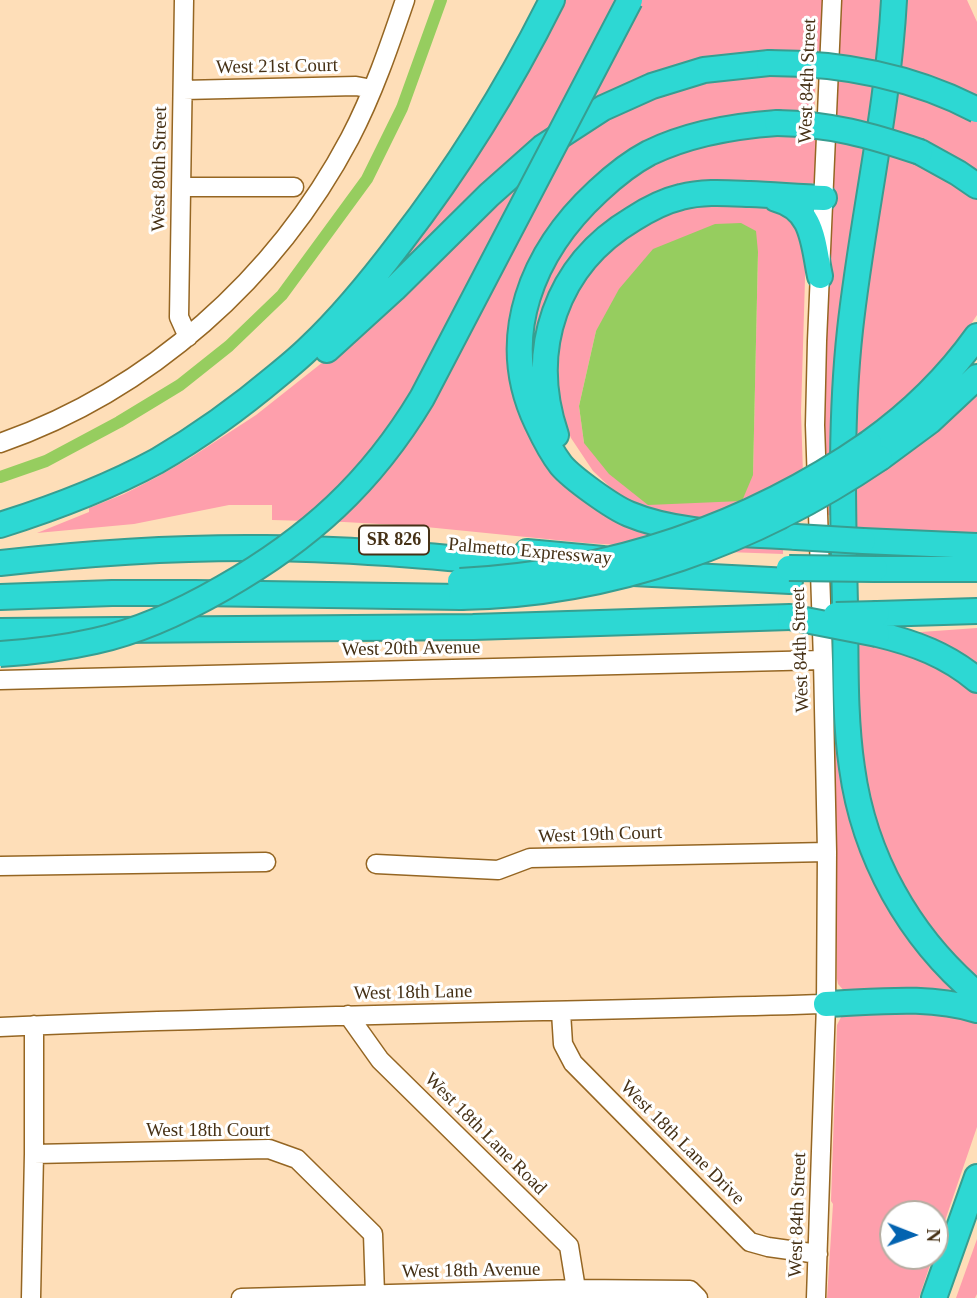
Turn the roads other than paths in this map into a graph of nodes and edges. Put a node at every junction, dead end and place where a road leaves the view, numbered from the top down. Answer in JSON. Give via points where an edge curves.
{"nodes":[{"id":1,"x":184,"y":0,"type":"edge"},
{"id":2,"x":405,"y":0,"type":"edge"},
{"id":3,"x":552,"y":0,"type":"edge"},
{"id":4,"x":629,"y":0,"type":"edge"},
{"id":5,"x":832,"y":0,"type":"edge"},
{"id":6,"x":894,"y":0,"type":"edge"},
{"id":7,"x":372,"y":89,"type":"junction"},
{"id":8,"x":183,"y":90,"type":"junction"},
{"id":9,"x":977,"y":110,"type":"edge"},
{"id":10,"x":977,"y":186,"type":"edge"},
{"id":11,"x":181,"y":187,"type":"junction"},
{"id":12,"x":294,"y":187,"type":"dead end"},
{"id":13,"x":762,"y":195,"type":"junction"},
{"id":14,"x":824,"y":198,"type":"junction"},
{"id":15,"x":820,"y":276,"type":"junction"},
{"id":16,"x":977,"y":336,"type":"edge"},
{"id":17,"x":188,"y":337,"type":"junction"},
{"id":18,"x":977,"y":377,"type":"edge"},
{"id":19,"x":238,"y":408,"type":"junction"},
{"id":20,"x":0,"y":443,"type":"edge"},
{"id":21,"x":874,"y":451,"type":"junction"},
{"id":22,"x":604,"y":500,"type":"junction"},
{"id":23,"x":0,"y":525,"type":"edge"},
{"id":24,"x":977,"y":546,"type":"edge"},
{"id":25,"x":0,"y":550,"type":"edge"},
{"id":26,"x":0,"y":563,"type":"edge"},
{"id":27,"x":977,"y":569,"type":"edge"},
{"id":28,"x":789,"y":574,"type":"junction"},
{"id":29,"x":875,"y":576,"type":"junction"},
{"id":30,"x":0,"y":582,"type":"edge"},
{"id":31,"x":977,"y":582,"type":"edge"},
{"id":32,"x":460,"y":589,"type":"junction"},
{"id":33,"x":0,"y":597,"type":"edge"},
{"id":34,"x":977,"y":611,"type":"edge"},
{"id":35,"x":877,"y":624,"type":"junction"},
{"id":36,"x":0,"y":632,"type":"edge"},
{"id":37,"x":0,"y":654,"type":"edge"},
{"id":38,"x":823,"y":660,"type":"junction"},
{"id":39,"x":0,"y":680,"type":"edge"},
{"id":40,"x":977,"y":680,"type":"edge"},
{"id":41,"x":827,"y":852,"type":"junction"},
{"id":42,"x":266,"y":862,"type":"dead end"},
{"id":43,"x":376,"y":864,"type":"dead end"},
{"id":44,"x":0,"y":866,"type":"edge"},
{"id":45,"x":977,"y":994,"type":"edge"},
{"id":46,"x":826,"y":1004,"type":"junction"},
{"id":47,"x":977,"y":1010,"type":"edge"},
{"id":48,"x":561,"y":1012,"type":"junction"},
{"id":49,"x":348,"y":1015,"type":"junction"},
{"id":50,"x":34,"y":1025,"type":"junction"},
{"id":51,"x":0,"y":1027,"type":"edge"},
{"id":52,"x":34,"y":1154,"type":"junction"},
{"id":53,"x":977,"y":1177,"type":"edge"},
{"id":54,"x":818,"y":1254,"type":"junction"},
{"id":55,"x":576,"y":1289,"type":"junction"},
{"id":56,"x":375,"y":1294,"type":"junction"},
{"id":57,"x":31,"y":1298,"type":"edge"},
{"id":58,"x":241,"y":1298,"type":"edge"},
{"id":59,"x":698,"y":1298,"type":"edge"},
{"id":60,"x":816,"y":1298,"type":"edge"},
{"id":61,"x":934,"y":1298,"type":"edge"}],
"edges":[{"from":1,"to":8,"type":"street","name":"West 80th Street"},
{"from":2,"to":7,"type":"street"},
{"from":3,"to":19,"type":"highway","via":[[485,122],[426,210],[360,295],[309,348]]},
{"from":4,"to":37,"type":"highway","bridge":true,"via":[[422,398],[396,439],[351,492],[284,550],[192,606],[97,641]]},
{"from":5,"to":14,"type":"street","name":"West 84th Street"},
{"from":6,"to":45,"type":"highway","via":[[845,390],[848,732],[865,830],[895,899],[925,941]]},
{"from":7,"to":8,"type":"street","name":"West 21st Court"},
{"from":7,"to":17,"type":"street","via":[[341,154],[296,223],[253,275]]},
{"from":8,"to":11,"type":"street","name":"West 80th Street"},
{"from":9,"to":19,"type":"highway","bridge":true,"via":[[900,78],[802,63],[704,70],[652,86],[603,108],[543,147],[311,364]]},
{"from":10,"to":22,"type":"highway","bridge":true,"via":[[920,152],[866,134],[777,123],[689,138],[649,153],[615,175],[581,206],[554,240],[531,282],[522,317],[520,353],[532,413],[546,443],[562,467]]},
{"from":11,"to":12,"type":"street"},
{"from":11,"to":17,"type":"street","name":"West 80th Street","via":[[178,317]]},
{"from":13,"to":14,"type":"highway"},
{"from":13,"to":15,"type":"highway","via":[[787,201],[808,221]]},
{"from":13,"to":22,"type":"highway","via":[[681,197],[646,211],[617,228],[588,255],[564,289],[545,356],[548,412],[568,458]]},
{"from":14,"to":15,"type":"street","name":"West 84th Street"},
{"from":15,"to":38,"type":"street","name":"West 84th Street","via":[[815,425]]},
{"from":16,"to":21,"type":"highway"},
{"from":17,"to":20,"type":"street","via":[[91,402]]},
{"from":18,"to":21,"type":"highway","via":[[930,421]]},
{"from":19,"to":23,"type":"highway","via":[[177,449],[109,485]]},
{"from":21,"to":32,"type":"highway","bridge":true,"via":[[764,505],[671,543],[578,567]]},
{"from":22,"to":24,"type":"highway","bridge":true,"via":[[656,523],[688,529]]},
{"from":25,"to":28,"type":"highway","name":"Palmetto Expressway","number":"SR 826","via":[[138,538],[275,536],[393,540]]},
{"from":26,"to":28,"type":"highway","via":[[134,551],[267,548],[646,574]]},
{"from":27,"to":29,"type":"highway","name":"Palmetto Expressway","number":"SR 826"},
{"from":28,"to":29,"type":"highway","name":"Palmetto Expressway","number":"SR 826","bridge":true},
{"from":29,"to":31,"type":"highway"},
{"from":30,"to":32,"type":"highway","via":[[181,578]]},
{"from":32,"to":33,"type":"highway"},
{"from":34,"to":35,"type":"highway"},
{"from":35,"to":36,"type":"highway","bridge":true,"via":[[790,617],[473,627]]},
{"from":35,"to":40,"type":"highway","via":[[930,649]]},
{"from":38,"to":39,"type":"street","name":"West 20th Avenue"},
{"from":38,"to":41,"type":"street","name":"West 84th Street"},
{"from":41,"to":43,"type":"street","name":"West 19th Court","via":[[530,858],[498,870]]},
{"from":41,"to":46,"type":"street","name":"West 84th Street"},
{"from":42,"to":44,"type":"street"},
{"from":46,"to":47,"type":"highway","via":[[922,1000]]},
{"from":46,"to":48,"type":"street","name":"West 18th Lane"},
{"from":46,"to":54,"type":"street","name":"West 84th Street"},
{"from":48,"to":49,"type":"street","name":"West 18th Lane"},
{"from":48,"to":54,"type":"street","name":"West 18th Lane Drive","via":[[563,1044],[573,1063],[750,1242]]},
{"from":49,"to":50,"type":"street","name":"West 18th Lane"},
{"from":49,"to":55,"type":"street","name":"West 18th Lane Road","via":[[380,1059],[569,1246]]},
{"from":50,"to":51,"type":"street","name":"West 18th Lane"},
{"from":50,"to":52,"type":"street"},
{"from":52,"to":56,"type":"street","name":"West 18th Court","via":[[269,1149],[297,1159],[373,1234]]},
{"from":52,"to":57,"type":"street"},
{"from":53,"to":61,"type":"highway"},
{"from":54,"to":60,"type":"street","name":"West 84th Street"},
{"from":55,"to":56,"type":"street","name":"West 18th Avenue"},
{"from":55,"to":59,"type":"street","name":"West 18th Avenue","via":[[690,1290]]},
{"from":56,"to":58,"type":"street","name":"West 18th Avenue"}]}
